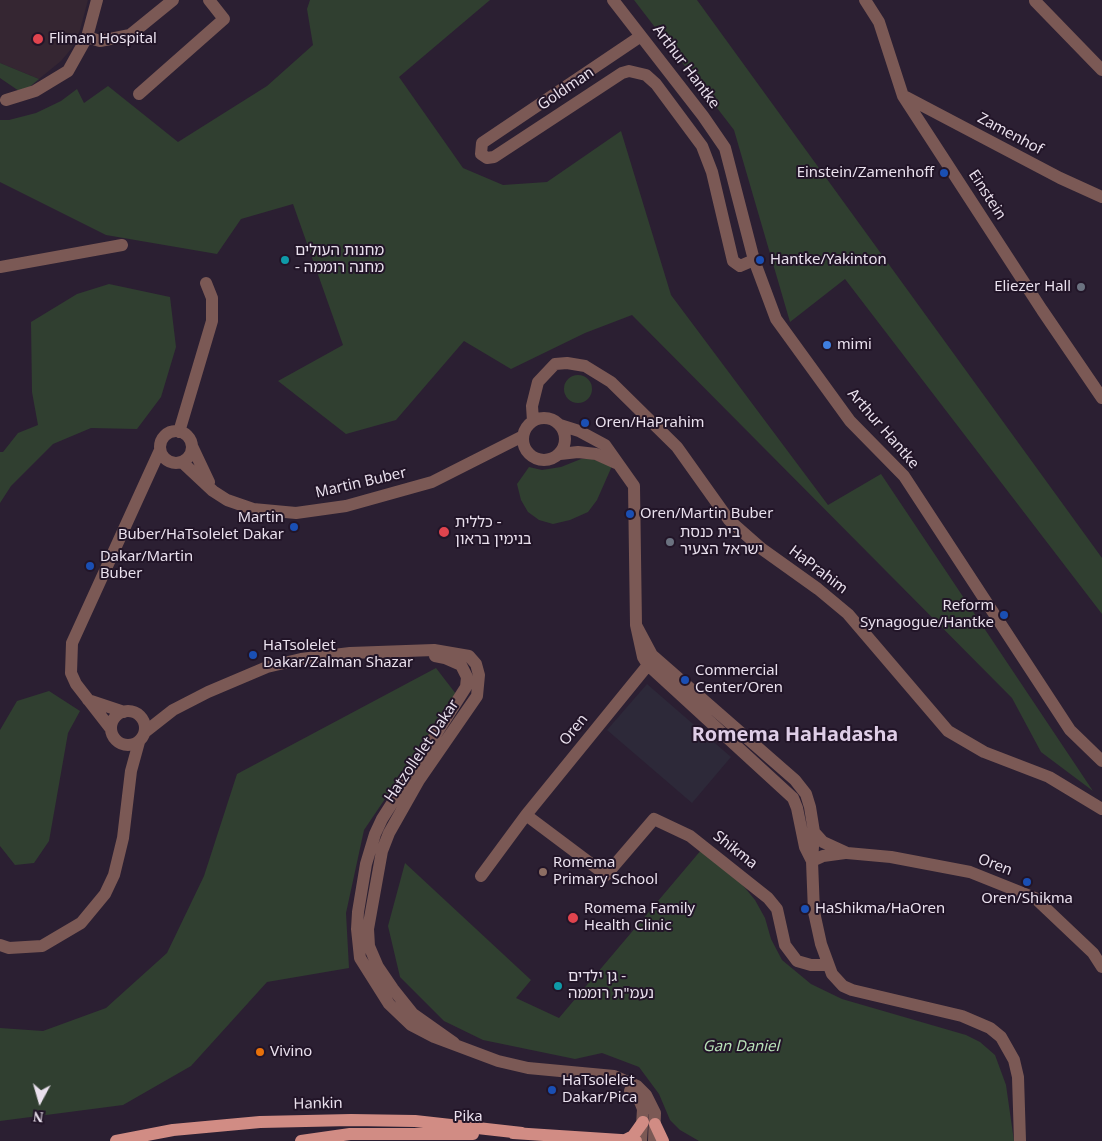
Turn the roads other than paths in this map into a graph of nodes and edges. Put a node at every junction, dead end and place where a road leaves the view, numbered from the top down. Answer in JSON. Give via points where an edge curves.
{"nodes":[{"id":1,"x":97,"y":0,"type":"edge"},
{"id":2,"x":174,"y":0,"type":"edge"},
{"id":3,"x":209,"y":0,"type":"edge"},
{"id":4,"x":613,"y":0,"type":"edge"},
{"id":5,"x":865,"y":0,"type":"edge"},
{"id":6,"x":1035,"y":1,"type":"edge"},
{"id":7,"x":641,"y":36,"type":"junction"},
{"id":8,"x":87,"y":37,"type":"junction"},
{"id":9,"x":1102,"y":70,"type":"edge"},
{"id":10,"x":139,"y":94,"type":"dead end"},
{"id":11,"x":904,"y":96,"type":"junction"},
{"id":12,"x":6,"y":100,"type":"dead end"},
{"id":13,"x":1102,"y":197,"type":"edge"},
{"id":14,"x":122,"y":245,"type":"dead end"},
{"id":15,"x":754,"y":260,"type":"junction"},
{"id":16,"x":0,"y":267,"type":"edge"},
{"id":17,"x":206,"y":283,"type":"dead end"},
{"id":18,"x":536,"y":391,"type":"junction"},
{"id":19,"x":1102,"y":398,"type":"edge"},
{"id":20,"x":533,"y":421,"type":"junction"},
{"id":21,"x":556,"y":422,"type":"junction"},
{"id":22,"x":187,"y":439,"type":"junction"},
{"id":23,"x":524,"y":442,"type":"junction"},
{"id":24,"x":160,"y":450,"type":"junction"},
{"id":25,"x":560,"y":454,"type":"junction"},
{"id":26,"x":177,"y":462,"type":"junction"},
{"id":27,"x":621,"y":465,"type":"junction"},
{"id":28,"x":144,"y":483,"type":"junction"},
{"id":29,"x":213,"y":491,"type":"junction"},
{"id":30,"x":636,"y":625,"type":"junction"},
{"id":31,"x":661,"y":664,"type":"junction"},
{"id":32,"x":648,"y":665,"type":"junction"},
{"id":33,"x":88,"y":700,"type":"junction"},
{"id":34,"x":173,"y":710,"type":"junction"},
{"id":35,"x":124,"y":712,"type":"junction"},
{"id":36,"x":140,"y":716,"type":"junction"},
{"id":37,"x":111,"y":729,"type":"junction"},
{"id":38,"x":142,"y":737,"type":"junction"},
{"id":39,"x":124,"y":745,"type":"junction"},
{"id":40,"x":1102,"y":761,"type":"edge"},
{"id":41,"x":131,"y":772,"type":"junction"},
{"id":42,"x":1102,"y":809,"type":"edge"},
{"id":43,"x":526,"y":815,"type":"junction"},
{"id":44,"x":814,"y":832,"type":"junction"},
{"id":45,"x":847,"y":853,"type":"junction"},
{"id":46,"x":812,"y":861,"type":"junction"},
{"id":47,"x":481,"y":876,"type":"dead end"},
{"id":48,"x":0,"y":945,"type":"edge"},
{"id":49,"x":827,"y":965,"type":"junction"},
{"id":50,"x":1102,"y":967,"type":"edge"},
{"id":51,"x":649,"y":1123,"type":"junction"},
{"id":52,"x":522,"y":1133,"type":"junction"},
{"id":53,"x":367,"y":1139,"type":"edge"},
{"id":54,"x":630,"y":1140,"type":"edge"},
{"id":55,"x":116,"y":1141,"type":"edge"},
{"id":56,"x":301,"y":1141,"type":"edge"},
{"id":57,"x":641,"y":1141,"type":"edge"},
{"id":58,"x":654,"y":1141,"type":"edge"},
{"id":59,"x":663,"y":1141,"type":"edge"},
{"id":60,"x":1020,"y":1141,"type":"edge"}],
"edges":[{"from":1,"to":8,"type":"street"},
{"from":2,"to":8,"type":"street","via":[[130,35],[100,40]]},
{"from":3,"to":10,"type":"street","via":[[224,19]]},
{"from":4,"to":7,"type":"street","name":"Arthur Hantke"},
{"from":5,"to":11,"type":"street","name":"Einstein","via":[[879,22]]},
{"from":6,"to":9,"type":"street"},
{"from":7,"to":15,"type":"street","name":"Arthur Hantke","via":[[725,148]]},
{"from":7,"to":15,"type":"street","name":"Goldman","via":[[482,143],[481,154],[487,158],[494,157],[622,73],[629,71],[646,75],[702,146],[712,172],[733,261],[740,266]]},
{"from":8,"to":12,"type":"street","via":[[68,71],[35,91]]},
{"from":11,"to":13,"type":"street","name":"Zamenhof"},
{"from":11,"to":19,"type":"street","name":"Einstein"},
{"from":14,"to":16,"type":"street"},
{"from":15,"to":40,"type":"street","name":"Arthur Hantke","via":[[776,318],[850,421],[904,476],[1070,730]]},
{"from":17,"to":22,"type":"street","via":[[212,298],[213,315],[192,392]]},
{"from":18,"to":20,"type":"street","name":"HaPrahim"},
{"from":18,"to":21,"type":"street","via":[[541,407]]},
{"from":18,"to":42,"type":"street","name":"HaPrahim","via":[[543,375],[560,362],[585,366],[611,382],[676,447],[729,520],[848,614],[948,731],[984,752],[1049,777]]},
{"from":20,"to":21,"type":"street","via":[[542,418]]},
{"from":20,"to":23,"type":"street","via":[[528,425]]},
{"from":21,"to":25,"type":"street","via":[[566,435]]},
{"from":21,"to":27,"type":"street","via":[[605,445]]},
{"from":22,"to":24,"type":"street","via":[[171,432],[163,437]]},
{"from":22,"to":26,"type":"street","via":[[190,456]]},
{"from":22,"to":29,"type":"street"},
{"from":23,"to":25,"type":"street","via":[[532,458],[552,460]]},
{"from":23,"to":29,"type":"street","name":"Martin Buber","via":[[484,456],[432,482],[327,510],[296,513],[253,509]]},
{"from":24,"to":26,"type":"street","via":[[164,458]]},
{"from":24,"to":28,"type":"street"},
{"from":25,"to":27,"type":"street","via":[[596,454]]},
{"from":26,"to":28,"type":"street","via":[[162,468]]},
{"from":26,"to":29,"type":"street","name":"Martin Buber"},
{"from":27,"to":30,"type":"street","via":[[634,486]]},
{"from":28,"to":33,"type":"street","via":[[72,643],[72,673],[80,693]]},
{"from":30,"to":31,"type":"street","via":[[652,655]]},
{"from":30,"to":32,"type":"street","via":[[639,646]]},
{"from":31,"to":32,"type":"street"},
{"from":31,"to":44,"type":"street","via":[[795,780],[806,794]]},
{"from":32,"to":43,"type":"street","name":"Oren"},
{"from":32,"to":46,"type":"street","via":[[793,798],[805,847]]},
{"from":33,"to":35,"type":"street"},
{"from":33,"to":37,"type":"street"},
{"from":34,"to":36,"type":"street","name":"Hatzollelet Dakar"},
{"from":34,"to":38,"type":"street","name":"Hatzollelet Dakar"},
{"from":34,"to":51,"type":"street","name":"Hatzollelet Dakar","via":[[267,667],[301,659],[405,650],[446,658],[461,666],[467,677],[466,687],[375,834],[361,892],[357,928],[360,958],[389,1004],[411,1025],[498,1061],[590,1073],[618,1084],[639,1099]]},
{"from":35,"to":36,"type":"street"},
{"from":35,"to":37,"type":"street","via":[[114,718]]},
{"from":36,"to":38,"type":"street","via":[[145,726]]},
{"from":37,"to":39,"type":"street","via":[[114,739]]},
{"from":38,"to":39,"type":"street","via":[[135,744]]},
{"from":38,"to":41,"type":"street"},
{"from":39,"to":41,"type":"street"},
{"from":41,"to":48,"type":"street","via":[[114,876],[105,894],[81,923],[42,946],[9,948]]},
{"from":43,"to":47,"type":"street","name":"Oren"},
{"from":43,"to":49,"type":"street","name":"Shikma","via":[[606,875],[654,819],[690,836],[768,898],[777,909],[785,945],[797,961],[811,966]]},
{"from":44,"to":45,"type":"street","name":"Oren","via":[[824,842]]},
{"from":44,"to":46,"type":"street"},
{"from":45,"to":46,"type":"street","name":"Oren"},
{"from":45,"to":50,"type":"street","name":"Oren","via":[[891,857],[970,872],[1035,898],[1093,952]]},
{"from":46,"to":49,"type":"street","via":[[816,929]]},
{"from":49,"to":60,"type":"street","via":[[838,980],[852,990],[962,1016],[990,1028],[1001,1037],[1014,1060],[1018,1077]]},
{"from":51,"to":54,"type":"main road"},
{"from":51,"to":57,"type":"street","name":"Hatzollelet Dakar"},
{"from":51,"to":58,"type":"street","name":"Hatzollelet Dakar"},
{"from":51,"to":59,"type":"main road"},
{"from":52,"to":53,"type":"main road","name":"Pika"},
{"from":52,"to":54,"type":"main road","name":"Pika"},
{"from":52,"to":55,"type":"main road","name":"Hankin","via":[[416,1121],[333,1120],[260,1122],[173,1130]]},
{"from":53,"to":56,"type":"main road","name":"Pika","via":[[335,1136]]}]}
